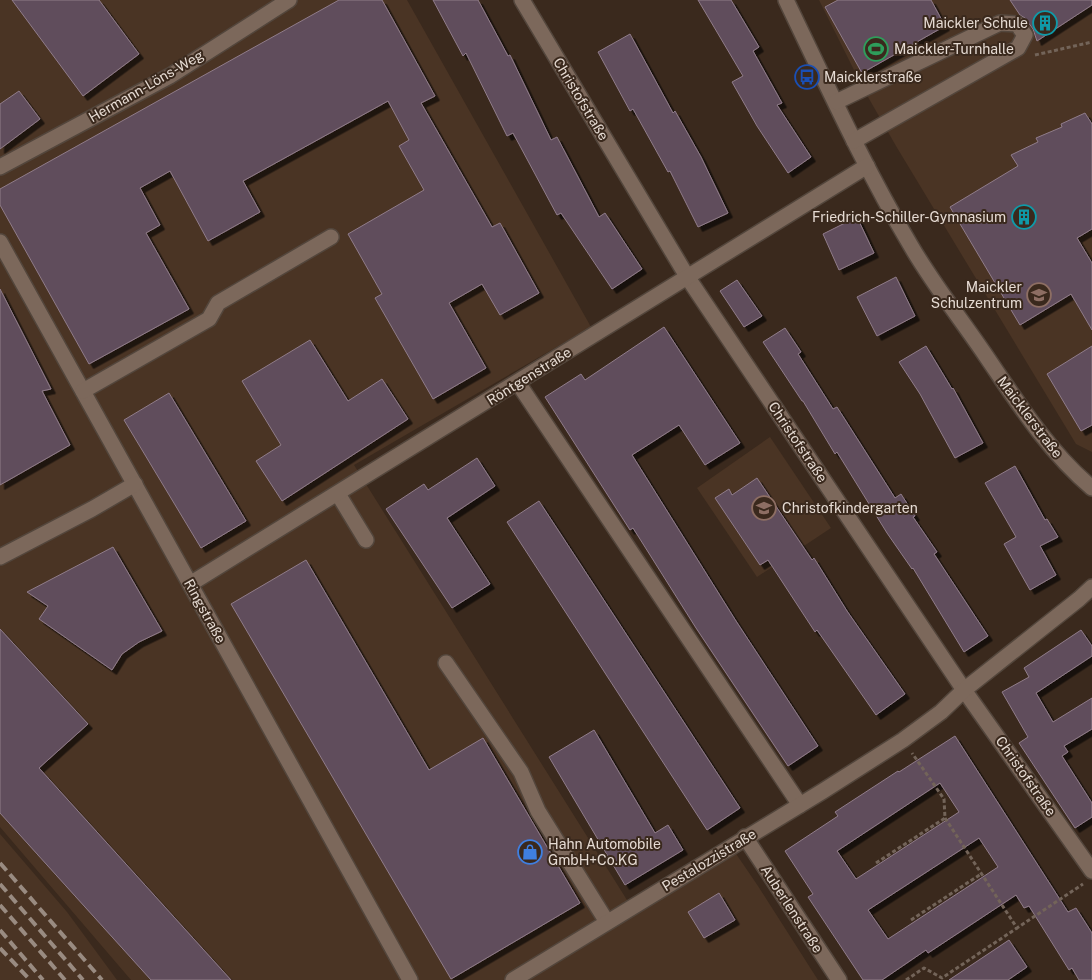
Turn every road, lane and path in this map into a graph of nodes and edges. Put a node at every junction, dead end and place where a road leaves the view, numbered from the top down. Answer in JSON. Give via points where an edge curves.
{"nodes":[{"id":1,"x":289,"y":0,"type":"edge"},
{"id":2,"x":522,"y":0,"type":"edge"},
{"id":3,"x":786,"y":0,"type":"edge"},
{"id":4,"x":1092,"y":42,"type":"edge"},
{"id":5,"x":1031,"y":57,"type":"dead end"},
{"id":6,"x":836,"y":102,"type":"junction"},
{"id":7,"x":854,"y":141,"type":"junction"},
{"id":8,"x":867,"y":166,"type":"junction"},
{"id":9,"x":0,"y":167,"type":"edge"},
{"id":10,"x":331,"y":238,"type":"dead end"},
{"id":11,"x":0,"y":242,"type":"edge"},
{"id":12,"x":688,"y":278,"type":"junction"},
{"id":13,"x":518,"y":383,"type":"junction"},
{"id":14,"x":83,"y":391,"type":"junction"},
{"id":15,"x":135,"y":484,"type":"junction"},
{"id":16,"x":1092,"y":488,"type":"edge"},
{"id":17,"x":338,"y":494,"type":"junction"},
{"id":18,"x":366,"y":540,"type":"dead end"},
{"id":19,"x":0,"y":557,"type":"edge"},
{"id":20,"x":190,"y":584,"type":"junction"},
{"id":21,"x":1092,"y":587,"type":"edge"},
{"id":22,"x":446,"y":663,"type":"dead end"},
{"id":23,"x":964,"y":690,"type":"junction"},
{"id":24,"x":903,"y":740,"type":"junction"},
{"id":25,"x":800,"y":805,"type":"junction"},
{"id":26,"x":945,"y":818,"type":"junction"},
{"id":27,"x":746,"y":837,"type":"junction"},
{"id":28,"x":876,"y":863,"type":"dead end"},
{"id":29,"x":1088,"y":867,"type":"edge"},
{"id":30,"x":981,"y":874,"type":"junction"},
{"id":31,"x":911,"y":920,"type":"dead end"},
{"id":32,"x":607,"y":922,"type":"junction"},
{"id":33,"x":1017,"y":928,"type":"junction"},
{"id":34,"x":410,"y":980,"type":"edge"},
{"id":35,"x":513,"y":980,"type":"edge"},
{"id":36,"x":839,"y":980,"type":"edge"},
{"id":37,"x":906,"y":980,"type":"edge"}],
"edges":[{"from":1,"to":9,"type":"street","name":"Hermann-Löns-Weg","via":[[170,76]]},
{"from":2,"to":12,"type":"street","name":"Christofstraße"},
{"from":3,"to":6,"type":"street","name":"Maicklerstraße"},
{"from":4,"to":5,"type":"path"},
{"from":6,"to":7,"type":"street","name":"Maicklerstraße"},
{"from":6,"to":7,"type":"street","via":[[1000,23],[1017,24],[1024,35],[1018,48]]},
{"from":7,"to":8,"type":"street","name":"Maicklerstraße"},
{"from":8,"to":12,"type":"street","name":"Röntgenstraße"},
{"from":8,"to":16,"type":"street","name":"Maicklerstraße","via":[[912,247],[1024,412],[1054,451]]},
{"from":10,"to":14,"type":"street","via":[[218,303],[209,319]]},
{"from":11,"to":14,"type":"street","name":"Ringstraße"},
{"from":12,"to":13,"type":"street","name":"Röntgenstraße"},
{"from":12,"to":23,"type":"street","name":"Christofstraße"},
{"from":13,"to":17,"type":"street","name":"Röntgenstraße"},
{"from":13,"to":25,"type":"street"},
{"from":14,"to":15,"type":"street","name":"Ringstraße"},
{"from":15,"to":19,"type":"street"},
{"from":15,"to":20,"type":"street","name":"Ringstraße"},
{"from":17,"to":18,"type":"street"},
{"from":17,"to":20,"type":"street","name":"Röntgenstraße"},
{"from":20,"to":34,"type":"street","name":"Ringstraße"},
{"from":21,"to":23,"type":"street","name":"Pestalozzistraße"},
{"from":22,"to":32,"type":"street","via":[[521,772],[538,811]]},
{"from":23,"to":24,"type":"street","name":"Pestalozzistraße"},
{"from":23,"to":29,"type":"street","name":"Christofstraße"},
{"from":24,"to":25,"type":"street","name":"Pestalozzistraße"},
{"from":24,"to":26,"type":"path","via":[[944,799]]},
{"from":25,"to":27,"type":"street","name":"Pestalozzistraße"},
{"from":26,"to":28,"type":"path"},
{"from":26,"to":30,"type":"path"},
{"from":27,"to":32,"type":"street","name":"Pestalozzistraße"},
{"from":27,"to":36,"type":"street","name":"Auberlenstraße"},
{"from":29,"to":33,"type":"path"},
{"from":30,"to":31,"type":"path"},
{"from":30,"to":33,"type":"path"},
{"from":32,"to":35,"type":"street","name":"Pestalozzistraße"},
{"from":33,"to":37,"type":"path","via":[[942,978],[924,968]]}]}
